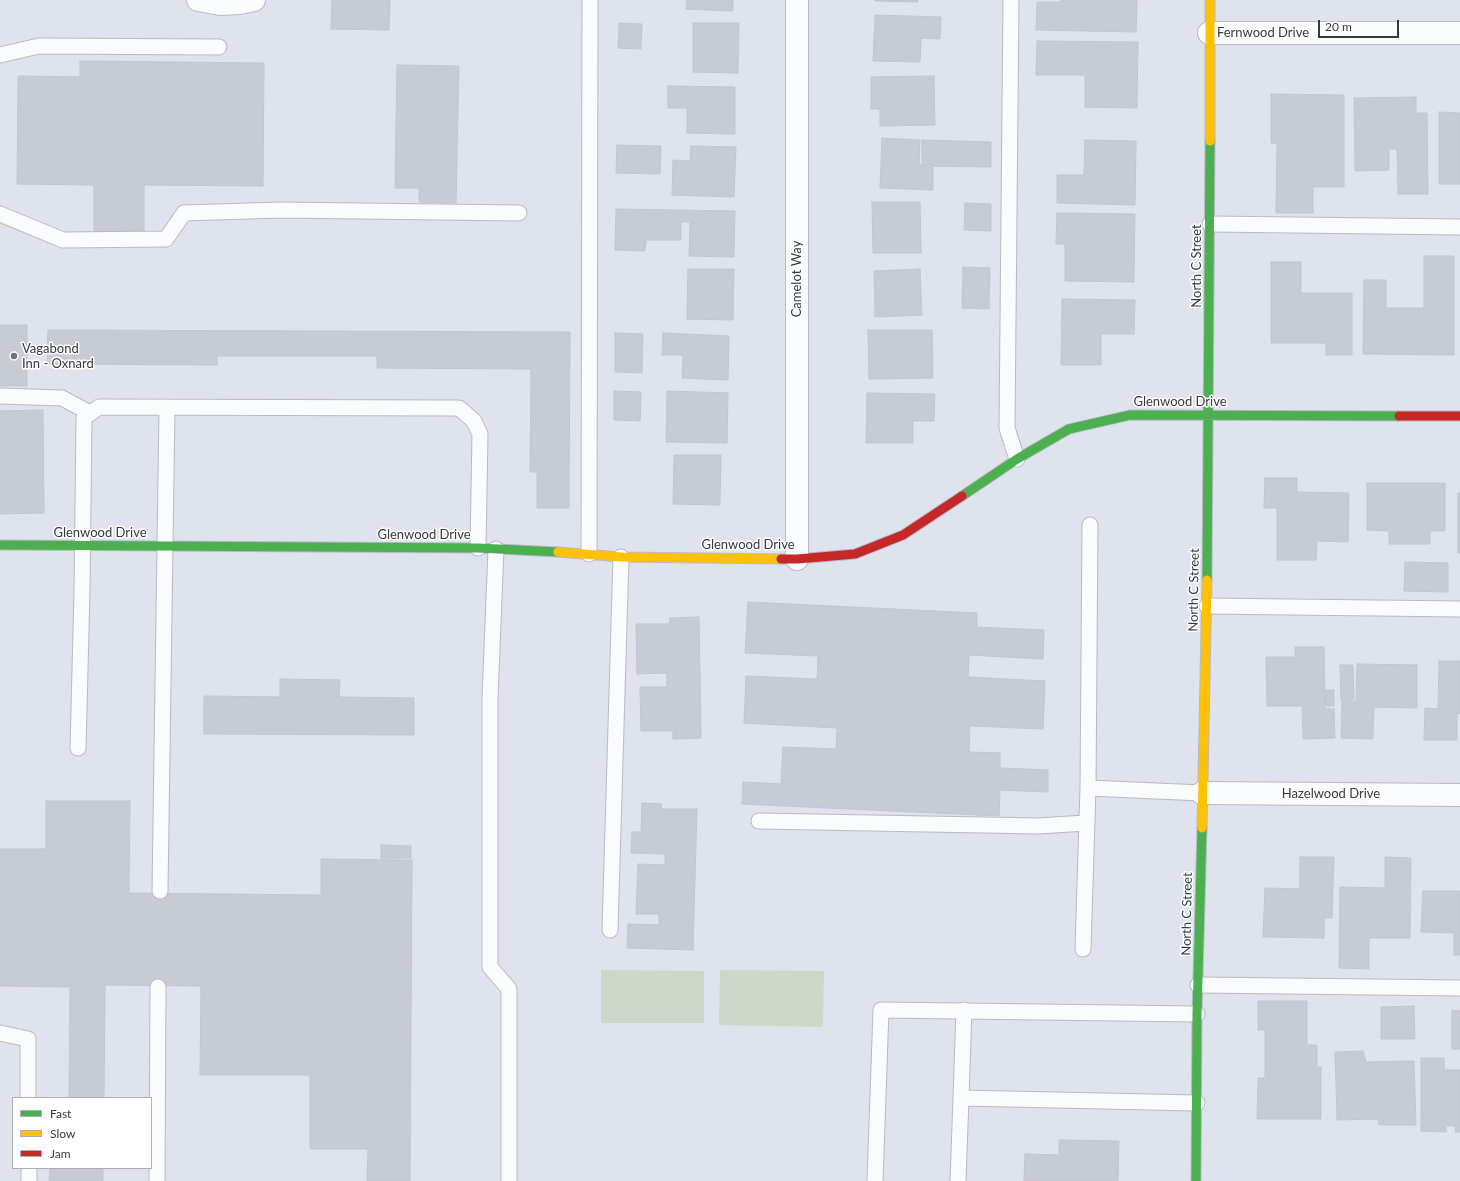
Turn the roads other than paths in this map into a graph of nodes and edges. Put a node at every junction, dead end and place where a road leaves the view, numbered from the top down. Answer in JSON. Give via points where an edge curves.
{"nodes":[{"id":1,"x":198,"y":0,"type":"edge"},
{"id":2,"x":254,"y":0,"type":"edge"},
{"id":3,"x":590,"y":0,"type":"edge"},
{"id":4,"x":797,"y":0,"type":"edge"},
{"id":5,"x":1011,"y":0,"type":"edge"},
{"id":6,"x":1210,"y":0,"type":"edge"},
{"id":7,"x":1460,"y":33,"type":"edge"},
{"id":8,"x":1209,"y":34,"type":"junction"},
{"id":9,"x":219,"y":47,"type":"dead end"},
{"id":10,"x":0,"y":55,"type":"edge"},
{"id":11,"x":519,"y":213,"type":"dead end"},
{"id":12,"x":0,"y":214,"type":"edge"},
{"id":13,"x":1210,"y":224,"type":"junction"},
{"id":14,"x":1460,"y":227,"type":"edge"},
{"id":15,"x":0,"y":396,"type":"edge"},
{"id":16,"x":167,"y":407,"type":"junction"},
{"id":17,"x":90,"y":413,"type":"junction"},
{"id":18,"x":1209,"y":415,"type":"junction"},
{"id":19,"x":1460,"y":416,"type":"edge"},
{"id":20,"x":1017,"y":459,"type":"junction"},
{"id":21,"x":1090,"y":525,"type":"dead end"},
{"id":22,"x":0,"y":546,"type":"edge"},
{"id":23,"x":82,"y":546,"type":"junction"},
{"id":24,"x":164,"y":547,"type":"junction"},
{"id":25,"x":478,"y":548,"type":"junction"},
{"id":26,"x":496,"y":549,"type":"junction"},
{"id":27,"x":589,"y":554,"type":"junction"},
{"id":28,"x":621,"y":557,"type":"junction"},
{"id":29,"x":797,"y":559,"type":"junction"},
{"id":30,"x":1207,"y":606,"type":"junction"},
{"id":31,"x":1460,"y":609,"type":"edge"},
{"id":32,"x":78,"y":748,"type":"dead end"},
{"id":33,"x":1088,"y":788,"type":"junction"},
{"id":34,"x":1202,"y":793,"type":"junction"},
{"id":35,"x":1460,"y":795,"type":"edge"},
{"id":36,"x":759,"y":821,"type":"dead end"},
{"id":37,"x":1086,"y":823,"type":"junction"},
{"id":38,"x":160,"y":891,"type":"dead end"},
{"id":39,"x":610,"y":930,"type":"dead end"},
{"id":40,"x":1083,"y":949,"type":"dead end"},
{"id":41,"x":1198,"y":985,"type":"junction"},
{"id":42,"x":158,"y":987,"type":"dead end"},
{"id":43,"x":1460,"y":988,"type":"edge"},
{"id":44,"x":964,"y":1010,"type":"junction"},
{"id":45,"x":1197,"y":1014,"type":"junction"},
{"id":46,"x":0,"y":1033,"type":"edge"},
{"id":47,"x":28,"y":1097,"type":"edge"},
{"id":48,"x":960,"y":1098,"type":"junction"},
{"id":49,"x":1197,"y":1103,"type":"junction"},
{"id":50,"x":29,"y":1169,"type":"edge"},
{"id":51,"x":29,"y":1181,"type":"edge"},
{"id":52,"x":157,"y":1181,"type":"edge"},
{"id":53,"x":509,"y":1181,"type":"edge"},
{"id":54,"x":875,"y":1181,"type":"edge"},
{"id":55,"x":958,"y":1181,"type":"edge"},
{"id":56,"x":1196,"y":1181,"type":"edge"}],
"edges":[{"from":1,"to":2,"type":"street","via":[[220,4]]},
{"from":3,"to":27,"type":"lane"},
{"from":4,"to":29,"type":"street","name":"Camelot Way"},
{"from":5,"to":20,"type":"lane","via":[[1007,428]]},
{"from":6,"to":8,"type":"street","name":"North C Street"},
{"from":7,"to":8,"type":"street","name":"Fernwood Drive"},
{"from":8,"to":13,"type":"street","name":"North C Street"},
{"from":9,"to":10,"type":"lane","via":[[39,46]]},
{"from":11,"to":12,"type":"lane","via":[[280,210],[184,213],[166,239],[63,240]]},
{"from":13,"to":14,"type":"lane"},
{"from":13,"to":18,"type":"street","name":"North C Street"},
{"from":15,"to":17,"type":"lane","via":[[62,398]]},
{"from":16,"to":17,"type":"lane","via":[[99,407]]},
{"from":16,"to":24,"type":"lane"},
{"from":16,"to":25,"type":"lane","via":[[459,408],[474,421],[480,434]]},
{"from":17,"to":23,"type":"lane","via":[[84,418]]},
{"from":18,"to":19,"type":"street","name":"Glenwood Drive"},
{"from":18,"to":20,"type":"street","name":"Glenwood Drive","via":[[1130,415],[1069,429]]},
{"from":18,"to":30,"type":"street","name":"North C Street"},
{"from":20,"to":29,"type":"street","name":"Glenwood Drive","via":[[903,534],[855,554]]},
{"from":21,"to":33,"type":"lane"},
{"from":22,"to":23,"type":"street","name":"Glenwood Drive"},
{"from":23,"to":24,"type":"street","name":"Glenwood Drive"},
{"from":23,"to":32,"type":"lane"},
{"from":24,"to":25,"type":"street","name":"Glenwood Drive"},
{"from":24,"to":38,"type":"lane"},
{"from":25,"to":26,"type":"street","name":"Glenwood Drive"},
{"from":26,"to":27,"type":"street","name":"Glenwood Drive"},
{"from":26,"to":53,"type":"lane","via":[[490,698],[490,967],[508,989]]},
{"from":27,"to":28,"type":"street","name":"Glenwood Drive"},
{"from":28,"to":29,"type":"street","name":"Glenwood Drive"},
{"from":28,"to":39,"type":"lane"},
{"from":30,"to":31,"type":"lane"},
{"from":30,"to":34,"type":"street","name":"North C Street"},
{"from":33,"to":34,"type":"lane"},
{"from":33,"to":37,"type":"lane"},
{"from":34,"to":35,"type":"street","name":"Hazelwood Drive"},
{"from":34,"to":41,"type":"street","name":"North C Street"},
{"from":36,"to":37,"type":"lane","via":[[1038,826]]},
{"from":37,"to":40,"type":"lane"},
{"from":41,"to":43,"type":"lane"},
{"from":41,"to":45,"type":"street","name":"North C Street"},
{"from":42,"to":52,"type":"lane"},
{"from":44,"to":45,"type":"lane"},
{"from":44,"to":48,"type":"lane"},
{"from":44,"to":54,"type":"lane","via":[[881,1010]]},
{"from":45,"to":49,"type":"street","name":"North C Street"},
{"from":46,"to":47,"type":"lane","via":[[28,1039]]},
{"from":48,"to":49,"type":"lane"},
{"from":48,"to":55,"type":"lane"},
{"from":49,"to":56,"type":"street","name":"North C Street"},
{"from":50,"to":51,"type":"lane"}]}
